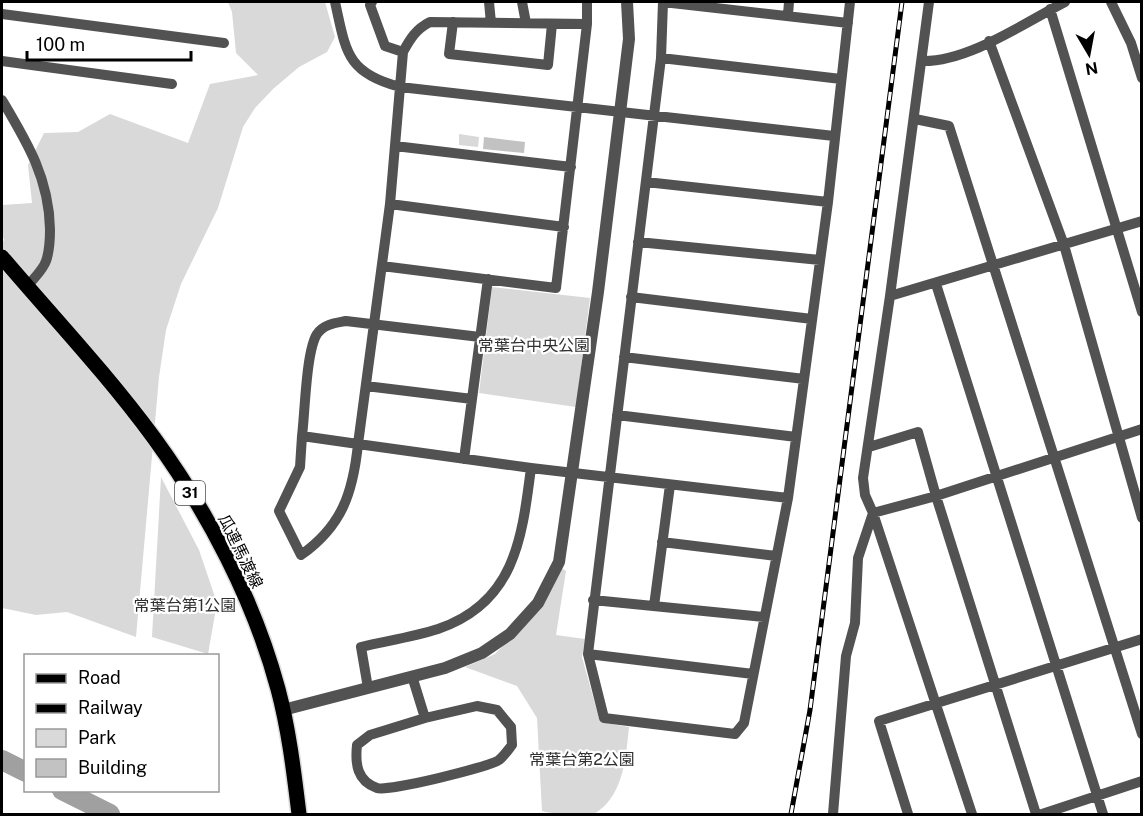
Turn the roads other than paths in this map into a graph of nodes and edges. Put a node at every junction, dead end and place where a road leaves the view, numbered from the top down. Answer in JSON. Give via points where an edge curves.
{"nodes":[{"id":1,"x":335,"y":2,"type":"edge"},
{"id":2,"x":372,"y":2,"type":"edge"},
{"id":3,"x":489,"y":2,"type":"edge"},
{"id":4,"x":522,"y":2,"type":"edge"},
{"id":5,"x":586,"y":2,"type":"edge"},
{"id":6,"x":627,"y":2,"type":"edge"},
{"id":7,"x":663,"y":2,"type":"edge"},
{"id":8,"x":789,"y":2,"type":"edge"},
{"id":9,"x":850,"y":2,"type":"edge"},
{"id":10,"x":928,"y":2,"type":"edge"},
{"id":11,"x":1065,"y":2,"type":"edge"},
{"id":12,"x":1111,"y":2,"type":"edge"},
{"id":13,"x":1050,"y":9,"type":"junction"},
{"id":14,"x":2,"y":14,"type":"edge"},
{"id":15,"x":788,"y":15,"type":"junction"},
{"id":16,"x":453,"y":22,"type":"junction"},
{"id":17,"x":491,"y":23,"type":"junction"},
{"id":18,"x":526,"y":23,"type":"junction"},
{"id":19,"x":848,"y":23,"type":"junction"},
{"id":20,"x":552,"y":24,"type":"junction"},
{"id":21,"x":587,"y":24,"type":"junction"},
{"id":22,"x":989,"y":41,"type":"junction"},
{"id":23,"x":1136,"y":41,"type":"edge"},
{"id":24,"x":224,"y":44,"type":"dead end"},
{"id":25,"x":403,"y":52,"type":"junction"},
{"id":26,"x":661,"y":58,"type":"junction"},
{"id":27,"x":2,"y":61,"type":"edge"},
{"id":28,"x":922,"y":61,"type":"junction"},
{"id":29,"x":1142,"y":78,"type":"edge"},
{"id":30,"x":841,"y":79,"type":"junction"},
{"id":31,"x":172,"y":84,"type":"dead end"},
{"id":32,"x":400,"y":87,"type":"junction"},
{"id":33,"x":2,"y":100,"type":"edge"},
{"id":34,"x":579,"y":107,"type":"junction"},
{"id":35,"x":620,"y":113,"type":"junction"},
{"id":36,"x":654,"y":117,"type":"junction"},
{"id":37,"x":915,"y":119,"type":"junction"},
{"id":38,"x":834,"y":136,"type":"junction"},
{"id":39,"x":395,"y":146,"type":"junction"},
{"id":40,"x":571,"y":167,"type":"junction"},
{"id":41,"x":646,"y":182,"type":"junction"},
{"id":42,"x":828,"y":202,"type":"junction"},
{"id":43,"x":390,"y":204,"type":"junction"},
{"id":44,"x":1142,"y":221,"type":"edge"},
{"id":45,"x":564,"y":227,"type":"junction"},
{"id":46,"x":1114,"y":228,"type":"junction"},
{"id":47,"x":638,"y":242,"type":"junction"},
{"id":48,"x":1064,"y":245,"type":"junction"},
{"id":49,"x":2,"y":257,"type":"edge"},
{"id":50,"x":820,"y":260,"type":"junction"},
{"id":51,"x":995,"y":264,"type":"junction"},
{"id":52,"x":382,"y":266,"type":"junction"},
{"id":53,"x":488,"y":279,"type":"junction"},
{"id":54,"x":936,"y":284,"type":"junction"},
{"id":55,"x":27,"y":287,"type":"junction"},
{"id":56,"x":890,"y":296,"type":"junction"},
{"id":57,"x":631,"y":297,"type":"junction"},
{"id":58,"x":1142,"y":312,"type":"edge"},
{"id":59,"x":812,"y":319,"type":"junction"},
{"id":60,"x":374,"y":325,"type":"junction"},
{"id":61,"x":480,"y":337,"type":"junction"},
{"id":62,"x":624,"y":357,"type":"junction"},
{"id":63,"x":804,"y":379,"type":"junction"},
{"id":64,"x":366,"y":386,"type":"junction"},
{"id":65,"x":472,"y":399,"type":"junction"},
{"id":66,"x":617,"y":415,"type":"junction"},
{"id":67,"x":1142,"y":429,"type":"edge"},
{"id":68,"x":302,"y":436,"type":"junction"},
{"id":69,"x":796,"y":437,"type":"junction"},
{"id":70,"x":1117,"y":437,"type":"junction"},
{"id":71,"x":358,"y":444,"type":"junction"},
{"id":72,"x":869,"y":447,"type":"junction"},
{"id":73,"x":1055,"y":456,"type":"junction"},
{"id":74,"x":464,"y":459,"type":"junction"},
{"id":75,"x":531,"y":468,"type":"junction"},
{"id":76,"x":573,"y":473,"type":"junction"},
{"id":77,"x":995,"y":477,"type":"junction"},
{"id":78,"x":609,"y":478,"type":"junction"},
{"id":79,"x":670,"y":484,"type":"junction"},
{"id":80,"x":936,"y":496,"type":"junction"},
{"id":81,"x":788,"y":498,"type":"junction"},
{"id":82,"x":873,"y":513,"type":"junction"},
{"id":83,"x":1142,"y":518,"type":"edge"},
{"id":84,"x":662,"y":542,"type":"junction"},
{"id":85,"x":776,"y":556,"type":"junction"},
{"id":86,"x":593,"y":600,"type":"junction"},
{"id":87,"x":654,"y":606,"type":"junction"},
{"id":88,"x":764,"y":617,"type":"junction"},
{"id":89,"x":1142,"y":639,"type":"edge"},
{"id":90,"x":1115,"y":647,"type":"junction"},
{"id":91,"x":588,"y":654,"type":"junction"},
{"id":92,"x":1055,"y":667,"type":"junction"},
{"id":93,"x":753,"y":674,"type":"junction"},
{"id":94,"x":412,"y":676,"type":"junction"},
{"id":95,"x":996,"y":685,"type":"junction"},
{"id":96,"x":368,"y":688,"type":"junction"},
{"id":97,"x":938,"y":703,"type":"junction"},
{"id":98,"x":283,"y":710,"type":"junction"},
{"id":99,"x":424,"y":718,"type":"junction"},
{"id":100,"x":1142,"y":734,"type":"edge"},
{"id":101,"x":1142,"y":781,"type":"edge"},
{"id":102,"x":1096,"y":795,"type":"junction"},
{"id":103,"x":299,"y":814,"type":"edge"},
{"id":104,"x":833,"y":814,"type":"edge"},
{"id":105,"x":908,"y":814,"type":"edge"},
{"id":106,"x":972,"y":814,"type":"edge"},
{"id":107,"x":1036,"y":814,"type":"edge"},
{"id":108,"x":1042,"y":814,"type":"edge"},
{"id":109,"x":1103,"y":814,"type":"edge"}],
"edges":[{"from":1,"to":32,"type":"street","via":[[346,49],[360,68],[374,80]]},
{"from":2,"to":25,"type":"street","via":[[385,46]]},
{"from":3,"to":17,"type":"street"},
{"from":4,"to":18,"type":"street"},
{"from":5,"to":21,"type":"street"},
{"from":6,"to":35,"type":"street","via":[[629,39]]},
{"from":7,"to":15,"type":"street"},
{"from":7,"to":26,"type":"street"},
{"from":8,"to":15,"type":"street"},
{"from":9,"to":19,"type":"street"},
{"from":10,"to":28,"type":"street"},
{"from":11,"to":13,"type":"street"},
{"from":12,"to":23,"type":"street"},
{"from":13,"to":22,"type":"street"},
{"from":13,"to":46,"type":"street"},
{"from":14,"to":24,"type":"street"},
{"from":15,"to":19,"type":"street"},
{"from":16,"to":17,"type":"street"},
{"from":16,"to":20,"type":"street","via":[[449,54],[548,65]]},
{"from":16,"to":25,"type":"street","via":[[430,22],[420,27]]},
{"from":17,"to":18,"type":"street"},
{"from":18,"to":20,"type":"street"},
{"from":19,"to":30,"type":"street"},
{"from":20,"to":21,"type":"street"},
{"from":21,"to":34,"type":"street"},
{"from":22,"to":28,"type":"street","via":[[944,62]]},
{"from":22,"to":48,"type":"street"},
{"from":23,"to":29,"type":"street"},
{"from":25,"to":32,"type":"street"},
{"from":26,"to":30,"type":"street"},
{"from":26,"to":36,"type":"street"},
{"from":27,"to":31,"type":"street"},
{"from":28,"to":37,"type":"street"},
{"from":30,"to":38,"type":"street"},
{"from":32,"to":34,"type":"street"},
{"from":32,"to":39,"type":"street"},
{"from":33,"to":55,"type":"street","via":[[32,150],[45,181],[50,214],[46,262]]},
{"from":34,"to":35,"type":"street"},
{"from":34,"to":40,"type":"street"},
{"from":35,"to":36,"type":"street"},
{"from":35,"to":76,"type":"street"},
{"from":36,"to":38,"type":"street"},
{"from":36,"to":41,"type":"street"},
{"from":37,"to":51,"type":"street","via":[[949,126]]},
{"from":37,"to":56,"type":"street"},
{"from":38,"to":42,"type":"street"},
{"from":39,"to":40,"type":"street"},
{"from":39,"to":43,"type":"street"},
{"from":40,"to":45,"type":"street"},
{"from":41,"to":42,"type":"street"},
{"from":41,"to":47,"type":"street"},
{"from":42,"to":50,"type":"street"},
{"from":43,"to":45,"type":"street"},
{"from":43,"to":52,"type":"street"},
{"from":44,"to":46,"type":"street"},
{"from":45,"to":53,"type":"street","via":[[556,288]]},
{"from":46,"to":48,"type":"street"},
{"from":46,"to":58,"type":"street"},
{"from":47,"to":50,"type":"street"},
{"from":47,"to":57,"type":"street"},
{"from":48,"to":51,"type":"street"},
{"from":48,"to":70,"type":"street"},
{"from":49,"to":55,"type":"main road","name":"瓜連馬渡線","number":"31"},
{"from":50,"to":59,"type":"street"},
{"from":51,"to":54,"type":"street"},
{"from":51,"to":73,"type":"street"},
{"from":52,"to":53,"type":"street"},
{"from":52,"to":60,"type":"street"},
{"from":53,"to":61,"type":"street"},
{"from":54,"to":56,"type":"street"},
{"from":54,"to":77,"type":"street"},
{"from":55,"to":98,"type":"main road","name":"瓜連馬渡線","number":"31","via":[[123,399],[185,484],[248,607]]},
{"from":56,"to":72,"type":"street"},
{"from":57,"to":59,"type":"street"},
{"from":57,"to":62,"type":"street"},
{"from":59,"to":63,"type":"street"},
{"from":60,"to":61,"type":"street"},
{"from":60,"to":64,"type":"street"},
{"from":60,"to":68,"type":"street","via":[[346,321],[329,324],[318,333],[312,347]]},
{"from":61,"to":65,"type":"street"},
{"from":62,"to":63,"type":"street"},
{"from":62,"to":66,"type":"street"},
{"from":63,"to":69,"type":"street"},
{"from":64,"to":65,"type":"street"},
{"from":64,"to":71,"type":"street"},
{"from":65,"to":74,"type":"street"},
{"from":66,"to":69,"type":"street"},
{"from":66,"to":78,"type":"street"},
{"from":67,"to":70,"type":"street"},
{"from":68,"to":71,"type":"street"},
{"from":68,"to":71,"type":"street","via":[[300,467],[279,511],[301,555],[339,518],[355,480]]},
{"from":69,"to":81,"type":"street"},
{"from":70,"to":73,"type":"street"},
{"from":70,"to":83,"type":"street"},
{"from":71,"to":74,"type":"street"},
{"from":72,"to":80,"type":"street","via":[[918,432]]},
{"from":72,"to":82,"type":"street","via":[[863,478]]},
{"from":73,"to":77,"type":"street"},
{"from":73,"to":90,"type":"street"},
{"from":74,"to":75,"type":"street"},
{"from":75,"to":76,"type":"street"},
{"from":75,"to":96,"type":"street","via":[[524,530],[511,568],[479,606],[459,620],[361,647]]},
{"from":76,"to":78,"type":"street"},
{"from":76,"to":94,"type":"street","via":[[559,562],[538,603],[510,634],[482,653]]},
{"from":77,"to":80,"type":"street"},
{"from":77,"to":92,"type":"street"},
{"from":78,"to":79,"type":"street"},
{"from":78,"to":86,"type":"street"},
{"from":79,"to":81,"type":"street"},
{"from":79,"to":84,"type":"street"},
{"from":80,"to":82,"type":"street"},
{"from":80,"to":95,"type":"street"},
{"from":81,"to":85,"type":"street"},
{"from":82,"to":97,"type":"street"},
{"from":82,"to":104,"type":"street","via":[[858,558],[855,623],[846,656]]},
{"from":84,"to":85,"type":"street"},
{"from":84,"to":87,"type":"street"},
{"from":85,"to":88,"type":"street"},
{"from":86,"to":87,"type":"street"},
{"from":86,"to":91,"type":"street"},
{"from":87,"to":88,"type":"street"},
{"from":88,"to":93,"type":"street"},
{"from":89,"to":90,"type":"street"},
{"from":90,"to":92,"type":"street"},
{"from":90,"to":100,"type":"street"},
{"from":91,"to":93,"type":"street"},
{"from":91,"to":93,"type":"street","via":[[604,718],[735,734],[744,723]]},
{"from":92,"to":95,"type":"street"},
{"from":92,"to":102,"type":"street"},
{"from":94,"to":96,"type":"street"},
{"from":94,"to":99,"type":"street"},
{"from":95,"to":97,"type":"street"},
{"from":95,"to":107,"type":"street"},
{"from":96,"to":98,"type":"street"},
{"from":97,"to":105,"type":"street","via":[[879,721]]},
{"from":97,"to":106,"type":"street"},
{"from":98,"to":103,"type":"main road","name":"瓜連馬渡線","number":"31"},
{"from":99,"to":99,"type":"street","via":[[370,735],[357,746],[360,777],[377,789],[398,789],[498,760],[512,745],[511,727],[497,710],[477,706]]},
{"from":101,"to":102,"type":"street"},
{"from":102,"to":108,"type":"street"},
{"from":102,"to":109,"type":"street"}]}
